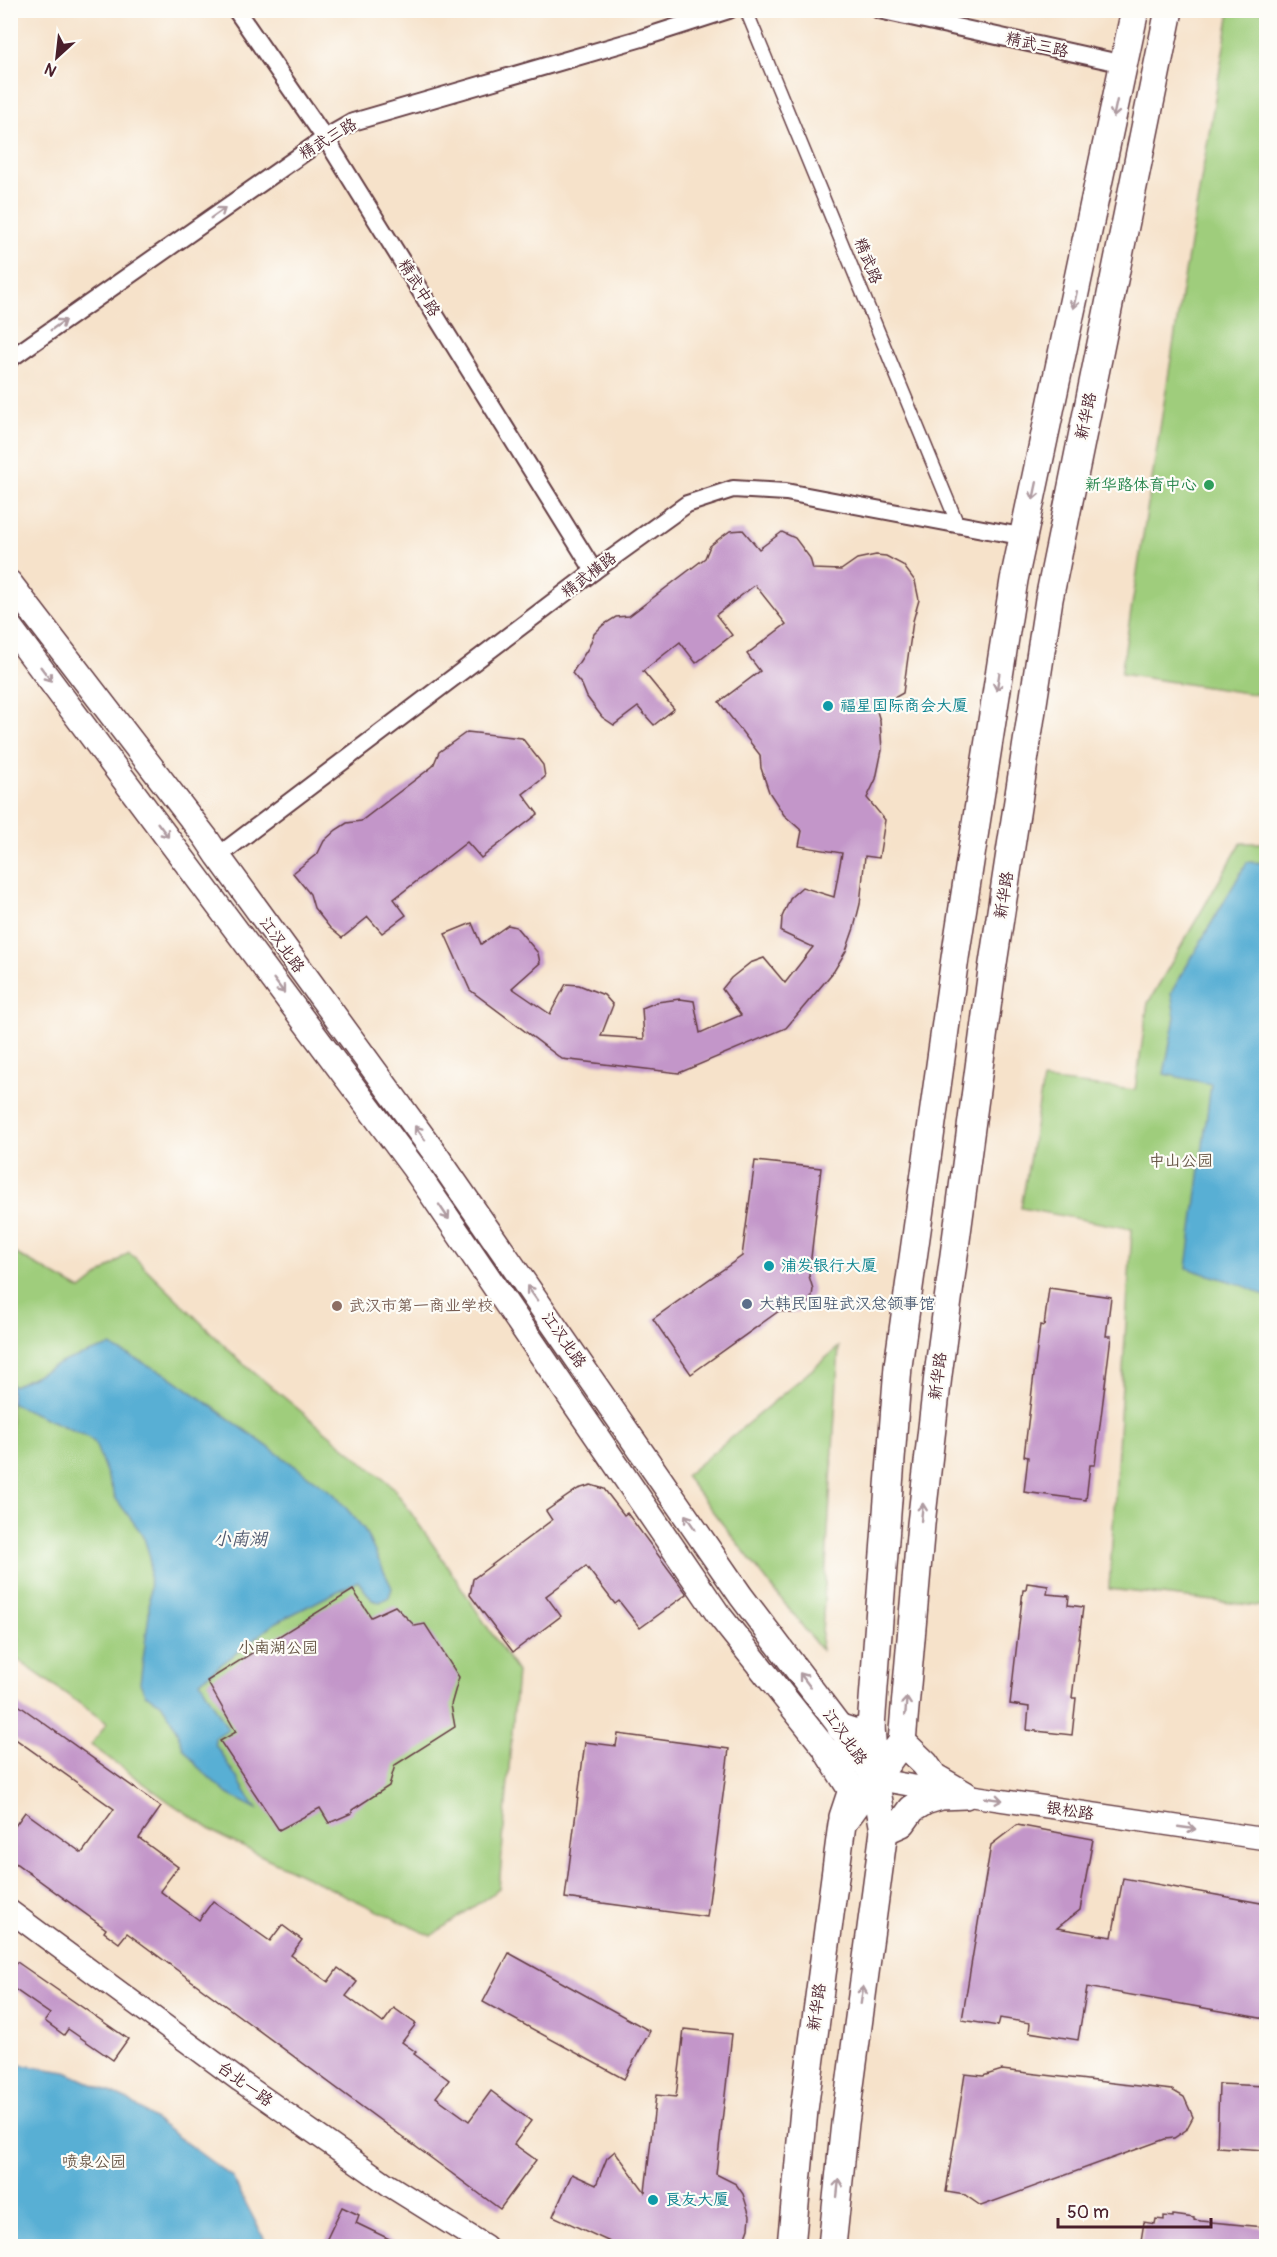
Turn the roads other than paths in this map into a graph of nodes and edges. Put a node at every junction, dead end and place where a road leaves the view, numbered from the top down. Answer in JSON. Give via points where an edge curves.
{"nodes":[{"id":1,"x":236,"y":10,"type":"edge"},
{"id":2,"x":729,"y":10,"type":"edge"},
{"id":3,"x":746,"y":10,"type":"edge"},
{"id":4,"x":879,"y":10,"type":"edge"},
{"id":5,"x":1136,"y":10,"type":"edge"},
{"id":6,"x":1169,"y":10,"type":"edge"},
{"id":7,"x":1124,"y":64,"type":"junction"},
{"id":8,"x":324,"y":138,"type":"junction"},
{"id":9,"x":10,"y":359,"type":"edge"},
{"id":10,"x":958,"y":525,"type":"junction"},
{"id":11,"x":1025,"y":537,"type":"junction"},
{"id":12,"x":594,"y":571,"type":"junction"},
{"id":13,"x":10,"y":583,"type":"edge"},
{"id":14,"x":10,"y":627,"type":"edge"},
{"id":15,"x":218,"y":856,"type":"junction"},
{"id":16,"x":871,"y":1727,"type":"junction"},
{"id":17,"x":841,"y":1728,"type":"junction"},
{"id":18,"x":902,"y":1742,"type":"junction"},
{"id":19,"x":828,"y":1752,"type":"junction"},
{"id":20,"x":875,"y":1779,"type":"junction"},
{"id":21,"x":965,"y":1795,"type":"junction"},
{"id":22,"x":842,"y":1824,"type":"junction"},
{"id":23,"x":884,"y":1831,"type":"junction"},
{"id":24,"x":1266,"y":1839,"type":"edge"},
{"id":25,"x":10,"y":1911,"type":"edge"},
{"id":26,"x":486,"y":2247,"type":"edge"},
{"id":27,"x":791,"y":2247,"type":"edge"},
{"id":28,"x":832,"y":2247,"type":"edge"}],
"edges":[{"from":1,"to":8,"type":"street","name":"精武中路"},
{"from":2,"to":8,"type":"street","name":"精武三路","via":[[353,122]]},
{"from":3,"to":10,"type":"street","name":"精武路"},
{"from":4,"to":7,"type":"street","name":"精武三路"},
{"from":5,"to":7,"type":"main road"},
{"from":18,"to":6,"type":"main road","name":"新华路","one_way":true,"via":[[938,1375],[992,970],[1049,599]]},
{"from":7,"to":11,"type":"main road","one_way":true},
{"from":9,"to":8,"type":"street","name":"精武三路","one_way":true},
{"from":8,"to":12,"type":"street","name":"精武中路"},
{"from":10,"to":11,"type":"street","name":"精武横路"},
{"from":10,"to":12,"type":"street","name":"精武横路","via":[[786,492],[733,489],[687,504]]},
{"from":11,"to":16,"type":"main road","one_way":true,"via":[[1014,580],[960,926],[898,1366]]},
{"from":12,"to":15,"type":"street","name":"精武横路"},
{"from":13,"to":15,"type":"main road","name":"江汉北路"},
{"from":14,"to":19,"type":"main road","name":"江汉北路","one_way":true,"via":[[413,1167],[718,1614]]},
{"from":17,"to":15,"type":"main road","name":"江汉北路","one_way":true,"via":[[741,1596],[434,1152]]},
{"from":16,"to":17,"type":"main road","via":[[856,1733]]},
{"from":16,"to":20,"type":"main road"},
{"from":17,"to":20,"type":"main road","name":"江汉北路"},
{"from":18,"to":20,"type":"main road","name":"新华路"},
{"from":18,"to":21,"type":"main road","via":[[934,1777]]},
{"from":19,"to":20,"type":"main road","name":"江汉北路"},
{"from":19,"to":22,"type":"main road","via":[[852,1790]]},
{"from":20,"to":21,"type":"street","name":"银松路"},
{"from":20,"to":22,"type":"main road","name":"新华路"},
{"from":20,"to":23,"type":"main road"},
{"from":21,"to":23,"type":"main road","via":[[925,1801],[912,1809],[902,1823]]},
{"from":21,"to":24,"type":"street","name":"银松路","one_way":true},
{"from":22,"to":27,"type":"main road","name":"新华路","via":[[804,2110]]},
{"from":28,"to":23,"type":"main road","one_way":true},
{"from":25,"to":26,"type":"street","name":"台北一路","via":[[249,2088]]}]}
